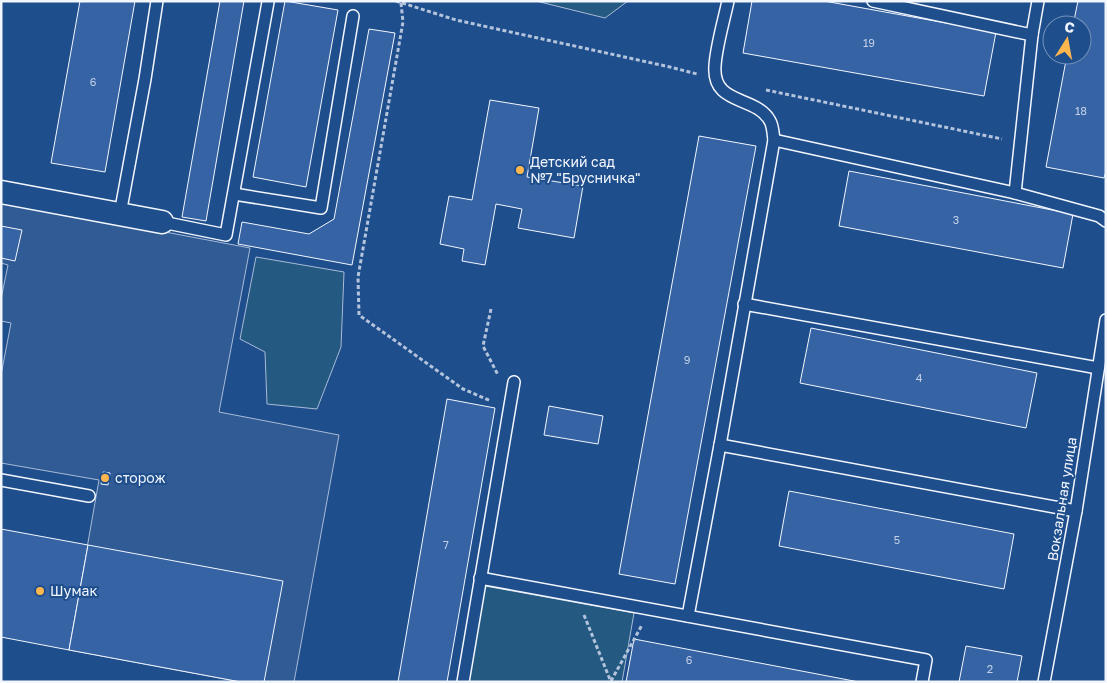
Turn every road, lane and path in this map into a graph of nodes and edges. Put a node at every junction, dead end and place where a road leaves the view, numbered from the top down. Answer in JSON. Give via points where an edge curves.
{"nodes":[{"id":1,"x":158,"y":1,"type":"edge"},
{"id":2,"x":728,"y":1,"type":"edge"},
{"id":3,"x":873,"y":1,"type":"edge"},
{"id":4,"x":1038,"y":1,"type":"edge"},
{"id":5,"x":268,"y":2,"type":"edge"},
{"id":6,"x":401,"y":3,"type":"dead end"},
{"id":7,"x":353,"y":16,"type":"dead end"},
{"id":8,"x":1032,"y":35,"type":"junction"},
{"id":9,"x":774,"y":140,"type":"junction"},
{"id":10,"x":1,"y":192,"type":"edge"},
{"id":11,"x":1015,"y":193,"type":"junction"},
{"id":12,"x":234,"y":194,"type":"junction"},
{"id":13,"x":120,"y":214,"type":"junction"},
{"id":14,"x":1106,"y":221,"type":"edge"},
{"id":15,"x":162,"y":222,"type":"joint"},
{"id":16,"x":744,"y":304,"type":"junction"},
{"id":17,"x":491,"y":309,"type":"dead end"},
{"id":18,"x":1106,"y":320,"type":"edge"},
{"id":19,"x":1098,"y":368,"type":"junction"},
{"id":20,"x":513,"y":386,"type":"joint"},
{"id":21,"x":509,"y":409,"type":"junction"},
{"id":22,"x":720,"y":445,"type":"junction"},
{"id":23,"x":1,"y":480,"type":"edge"},
{"id":24,"x":89,"y":496,"type":"dead end"},
{"id":25,"x":1076,"y":511,"type":"junction"},
{"id":26,"x":480,"y":578,"type":"junction"},
{"id":27,"x":577,"y":596,"type":"junction"},
{"id":28,"x":651,"y":609,"type":"junction"},
{"id":29,"x":688,"y":616,"type":"junction"},
{"id":30,"x":463,"y":682,"type":"edge"},
{"id":31,"x":611,"y":682,"type":"edge"},
{"id":32,"x":922,"y":682,"type":"edge"},
{"id":33,"x":1044,"y":682,"type":"edge"}],
"edges":[{"from":1,"to":13,"type":"lane"},
{"from":2,"to":9,"type":"lane","via":[[714,66],[716,80],[724,93],[760,110],[771,122]]},
{"from":3,"to":8,"type":"lane"},
{"from":4,"to":8,"type":"lane"},
{"from":5,"to":12,"type":"lane"},
{"from":6,"to":21,"type":"path","via":[[404,22],[358,277],[359,315],[463,389]]},
{"from":7,"to":12,"type":"lane","via":[[320,208]]},
{"from":8,"to":11,"type":"lane"},
{"from":9,"to":11,"type":"lane"},
{"from":9,"to":16,"type":"lane"},
{"from":10,"to":13,"type":"street"},
{"from":11,"to":14,"type":"lane","via":[[1099,216]]},
{"from":12,"to":15,"type":"lane","via":[[226,235]]},
{"from":13,"to":15,"type":"street"},
{"from":16,"to":19,"type":"lane"},
{"from":16,"to":22,"type":"lane"},
{"from":17,"to":20,"type":"path","via":[[483,346],[496,372]]},
{"from":18,"to":19,"type":"lane","name":"Вокзальная улица"},
{"from":19,"to":25,"type":"lane","name":"Вокзальная улица"},
{"from":20,"to":21,"type":"lane"},
{"from":21,"to":26,"type":"lane"},
{"from":22,"to":25,"type":"lane"},
{"from":22,"to":29,"type":"lane"},
{"from":23,"to":24,"type":"lane"},
{"from":25,"to":33,"type":"lane","name":"Вокзальная улица"},
{"from":26,"to":27,"type":"lane"},
{"from":26,"to":30,"type":"lane"},
{"from":27,"to":28,"type":"lane"},
{"from":27,"to":31,"type":"path"},
{"from":28,"to":29,"type":"lane"},
{"from":28,"to":31,"type":"path"},
{"from":29,"to":32,"type":"lane","via":[[926,660]]}]}
